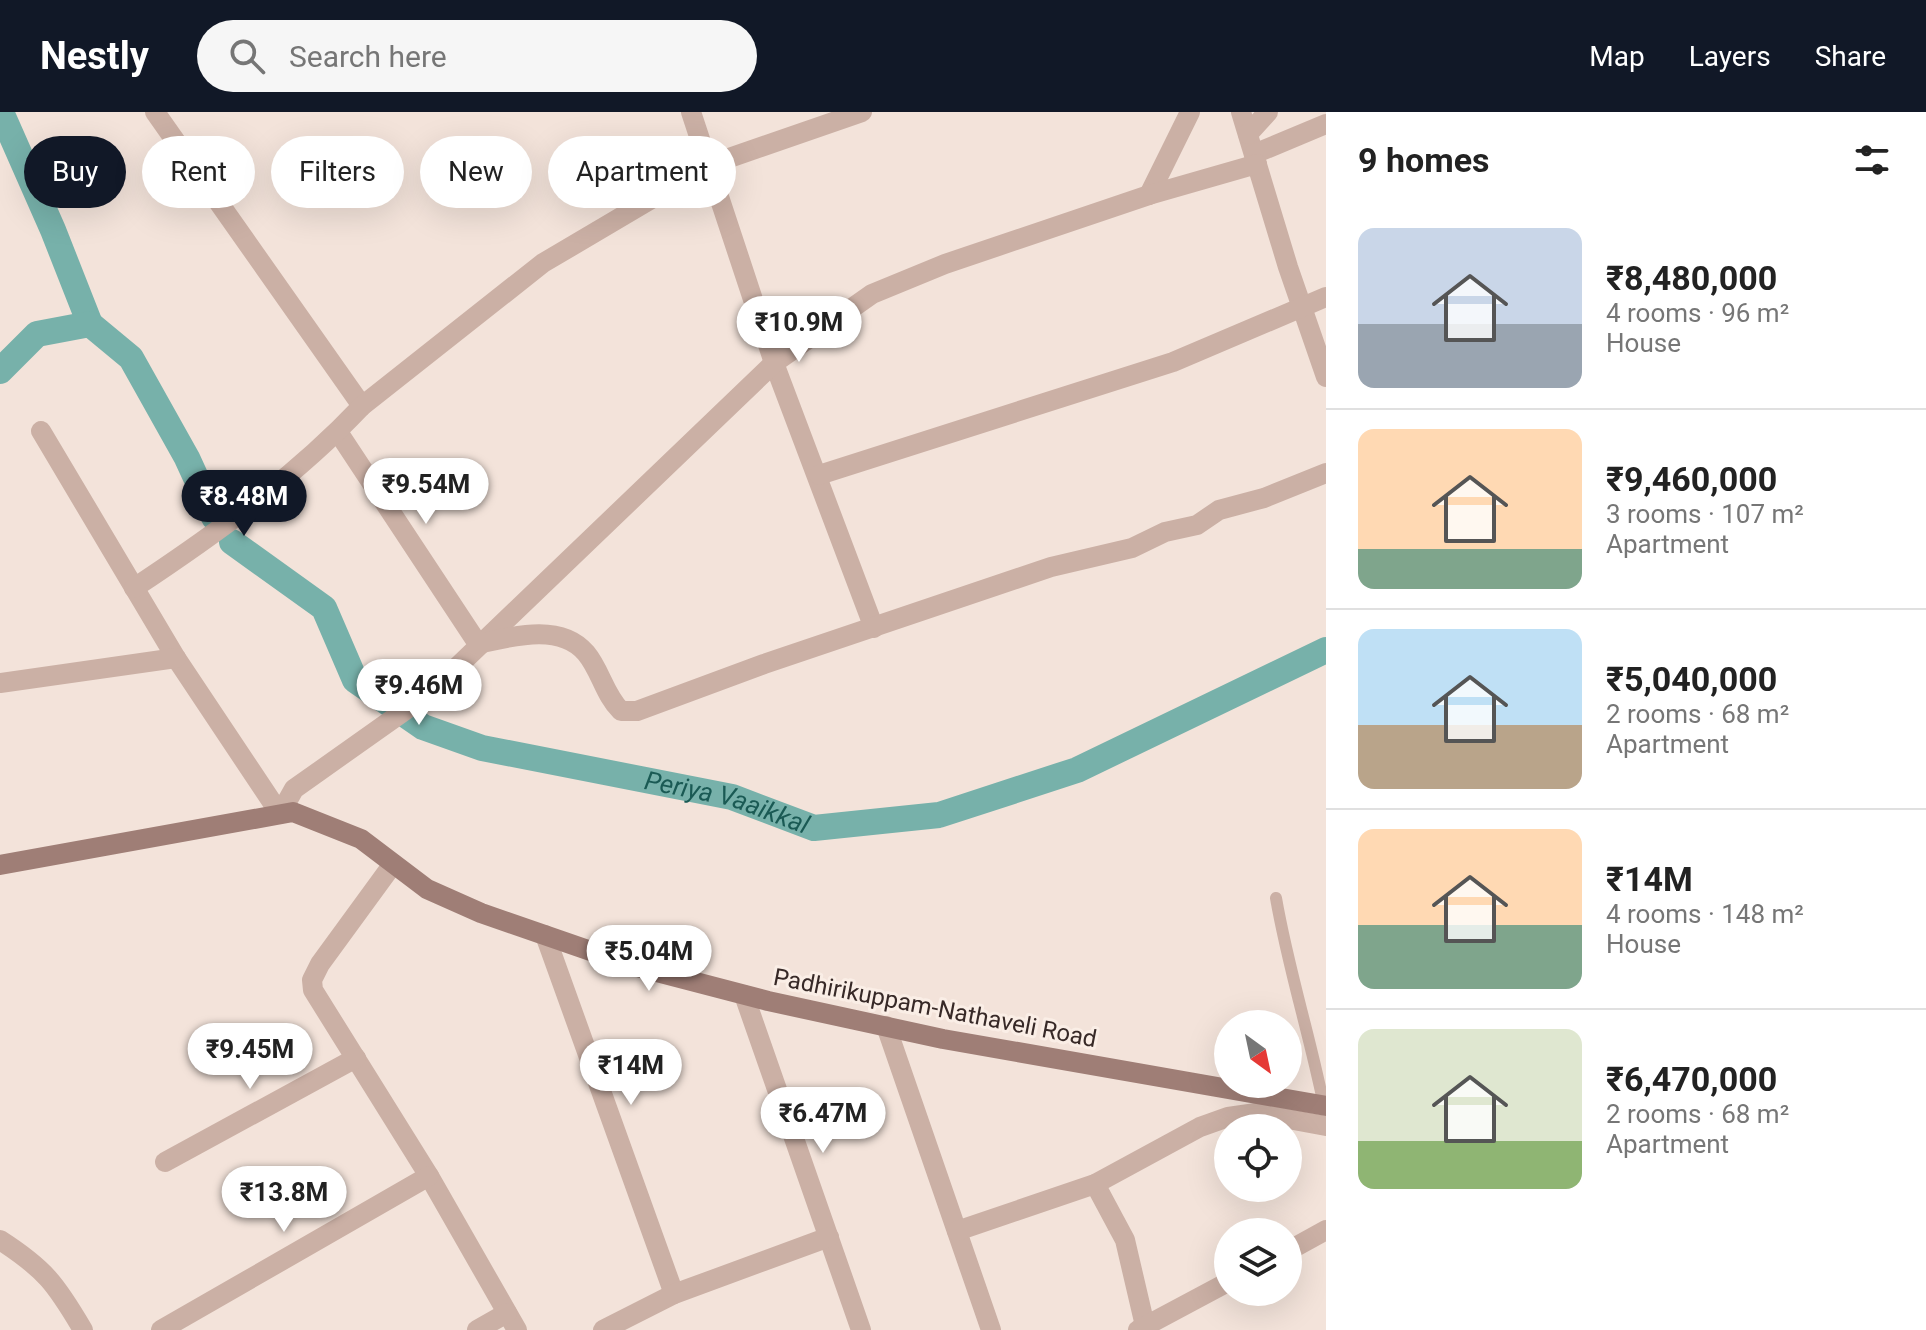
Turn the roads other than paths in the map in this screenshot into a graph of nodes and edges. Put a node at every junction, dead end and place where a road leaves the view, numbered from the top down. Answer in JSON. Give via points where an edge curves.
{"nodes":[{"id":1,"x":155,"y":112,"type":"edge"},
{"id":2,"x":691,"y":112,"type":"edge"},
{"id":3,"x":862,"y":112,"type":"edge"},
{"id":4,"x":1190,"y":112,"type":"edge"},
{"id":5,"x":1241,"y":112,"type":"edge"},
{"id":6,"x":1268,"y":112,"type":"edge"},
{"id":7,"x":1326,"y":124,"type":"edge"},
{"id":8,"x":699,"y":136,"type":"edge"},
{"id":9,"x":1253,"y":151,"type":"junction"},
{"id":10,"x":736,"y":156,"type":"edge"},
{"id":11,"x":1149,"y":195,"type":"junction"},
{"id":12,"x":636,"y":208,"type":"edge"},
{"id":13,"x":723,"y":208,"type":"edge"},
{"id":14,"x":1326,"y":297,"type":"edge"},
{"id":15,"x":1302,"y":307,"type":"junction"},
{"id":16,"x":774,"y":363,"type":"junction"},
{"id":17,"x":1326,"y":377,"type":"edge"},
{"id":18,"x":362,"y":406,"type":"junction"},
{"id":19,"x":41,"y":431,"type":"dead end"},
{"id":20,"x":338,"y":432,"type":"junction"},
{"id":21,"x":1326,"y":473,"type":"edge"},
{"id":22,"x":819,"y":475,"type":"junction"},
{"id":23,"x":134,"y":588,"type":"junction"},
{"id":24,"x":874,"y":628,"type":"junction"},
{"id":25,"x":478,"y":644,"type":"junction"},
{"id":26,"x":176,"y":658,"type":"junction"},
{"id":27,"x":0,"y":683,"type":"edge"},
{"id":28,"x":280,"y":814,"type":"junction"},
{"id":29,"x":393,"y":864,"type":"junction"},
{"id":30,"x":0,"y":865,"type":"edge"},
{"id":31,"x":1276,"y":898,"type":"dead end"},
{"id":32,"x":545,"y":935,"type":"junction"},
{"id":33,"x":744,"y":995,"type":"junction"},
{"id":34,"x":886,"y":1026,"type":"junction"},
{"id":35,"x":356,"y":1058,"type":"junction"},
{"id":36,"x":1325,"y":1113,"type":"edge"},
{"id":37,"x":165,"y":1162,"type":"dead end"},
{"id":38,"x":429,"y":1176,"type":"junction"},
{"id":39,"x":1095,"y":1184,"type":"junction"},
{"id":40,"x":1326,"y":1230,"type":"edge"},
{"id":41,"x":957,"y":1231,"type":"junction"},
{"id":42,"x":829,"y":1237,"type":"junction"},
{"id":43,"x":0,"y":1240,"type":"edge"},
{"id":44,"x":1302,"y":1243,"type":"edge"},
{"id":45,"x":1214,"y":1290,"type":"edge"},
{"id":46,"x":674,"y":1294,"type":"junction"},
{"id":47,"x":512,"y":1321,"type":"edge"},
{"id":48,"x":1143,"y":1329,"type":"edge"},
{"id":49,"x":83,"y":1330,"type":"edge"},
{"id":50,"x":161,"y":1330,"type":"edge"},
{"id":51,"x":477,"y":1330,"type":"edge"},
{"id":52,"x":603,"y":1330,"type":"edge"},
{"id":53,"x":861,"y":1330,"type":"edge"},
{"id":54,"x":991,"y":1330,"type":"edge"}],
"edges":[{"from":1,"to":18,"type":"street"},
{"from":2,"to":8,"type":"street"},
{"from":3,"to":10,"type":"street"},
{"from":4,"to":11,"type":"street"},
{"from":5,"to":9,"type":"street"},
{"from":6,"to":9,"type":"street"},
{"from":7,"to":9,"type":"street"},
{"from":9,"to":11,"type":"street"},
{"from":9,"to":15,"type":"street"},
{"from":11,"to":16,"type":"street","via":[[872,294]]},
{"from":12,"to":18,"type":"street","via":[[543,263]]},
{"from":13,"to":16,"type":"street"},
{"from":14,"to":15,"type":"street"},
{"from":15,"to":17,"type":"street"},
{"from":15,"to":22,"type":"street","via":[[1173,362]]},
{"from":16,"to":22,"type":"street"},
{"from":16,"to":25,"type":"street"},
{"from":18,"to":20,"type":"street"},
{"from":19,"to":23,"type":"street"},
{"from":20,"to":23,"type":"street","via":[[208,539]]},
{"from":20,"to":25,"type":"street"},
{"from":21,"to":24,"type":"street","via":[[1219,510],[1197,525],[1165,532],[1132,548],[1051,567]]},
{"from":22,"to":24,"type":"street"},
{"from":23,"to":26,"type":"street"},
{"from":24,"to":25,"type":"street","via":[[637,711],[621,711],[608,698],[585,651],[559,636],[527,634]]},
{"from":25,"to":28,"type":"street","via":[[431,692],[294,789]]},
{"from":26,"to":27,"type":"street"},
{"from":26,"to":28,"type":"street"},
{"from":28,"to":29,"type":"street","name":"Padhirikuppam-Nathaveli Road","via":[[293,812],[361,839]]},
{"from":28,"to":30,"type":"street","name":"Padhirikuppam-Nathaveli Road"},
{"from":29,"to":32,"type":"street","name":"Padhirikuppam-Nathaveli Road","via":[[427,889]]},
{"from":29,"to":35,"type":"street","via":[[312,980],[313,990]]},
{"from":31,"to":36,"type":"lane"},
{"from":32,"to":33,"type":"street","name":"Padhirikuppam-Nathaveli Road"},
{"from":32,"to":46,"type":"street"},
{"from":33,"to":34,"type":"street","name":"Padhirikuppam-Nathaveli Road"},
{"from":33,"to":42,"type":"street"},
{"from":34,"to":36,"type":"street","name":"Padhirikuppam-Nathaveli Road"},
{"from":34,"to":41,"type":"street"},
{"from":35,"to":37,"type":"street"},
{"from":35,"to":38,"type":"street"},
{"from":36,"to":39,"type":"street","via":[[1228,1117]]},
{"from":38,"to":47,"type":"street"},
{"from":38,"to":50,"type":"street"},
{"from":39,"to":41,"type":"street"},
{"from":39,"to":48,"type":"street","via":[[1125,1240]]},
{"from":40,"to":44,"type":"street"},
{"from":41,"to":54,"type":"street"},
{"from":42,"to":46,"type":"street"},
{"from":42,"to":53,"type":"street"},
{"from":43,"to":49,"type":"street","via":[[56,1284]]},
{"from":45,"to":48,"type":"street"},
{"from":46,"to":52,"type":"street"},
{"from":47,"to":51,"type":"street"}]}
